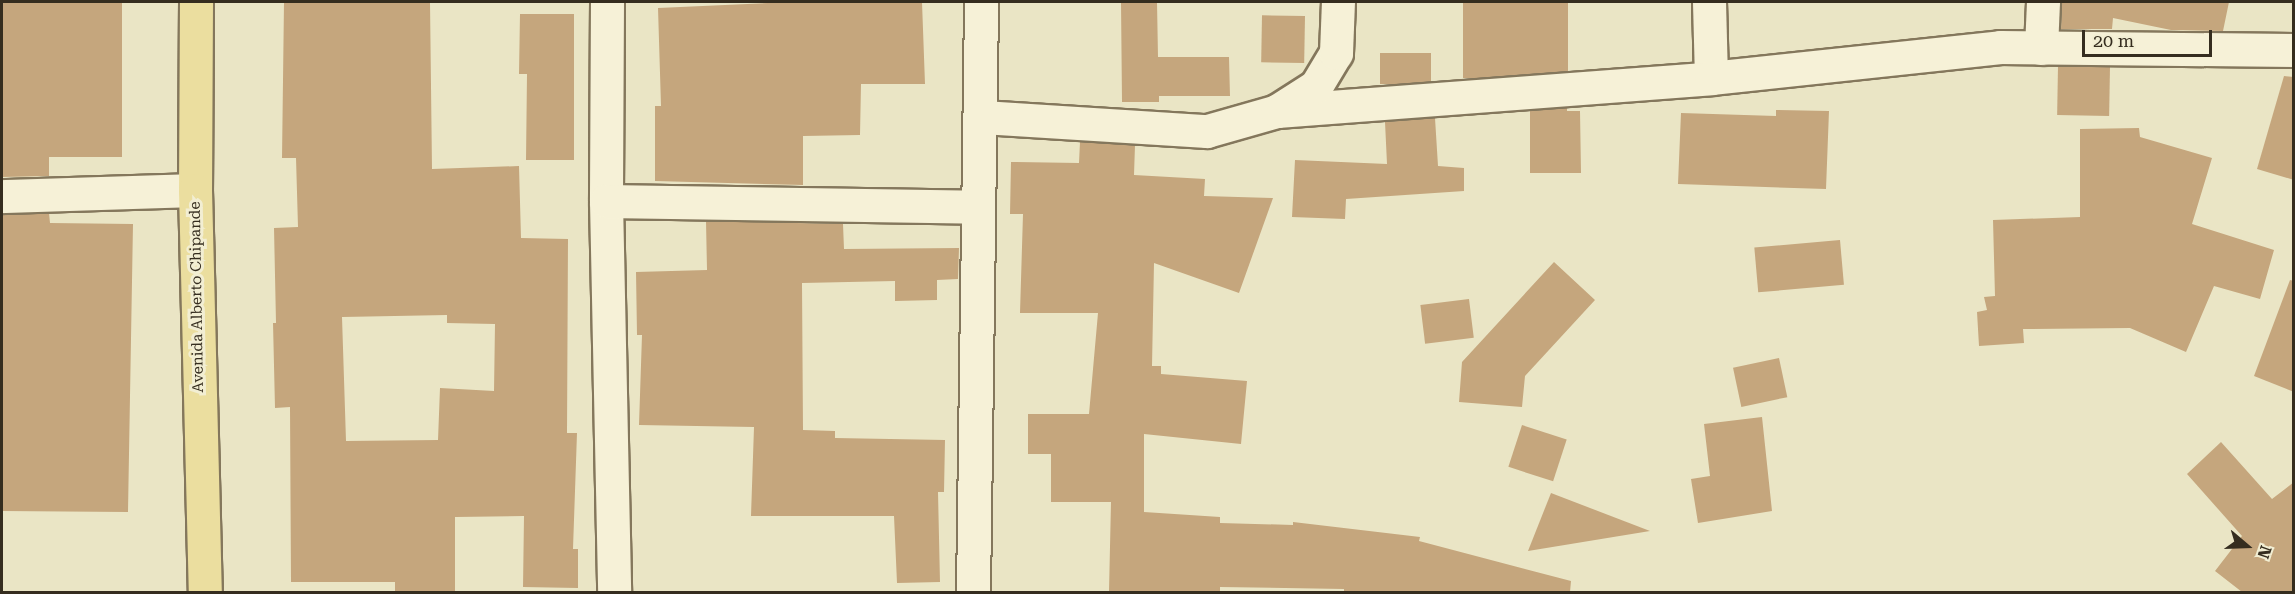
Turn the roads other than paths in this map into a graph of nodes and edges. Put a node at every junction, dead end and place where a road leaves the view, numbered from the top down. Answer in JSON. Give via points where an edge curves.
{"nodes":[{"id":1,"x":196,"y":2,"type":"edge"},
{"id":2,"x":607,"y":2,"type":"edge"},
{"id":3,"x":981,"y":2,"type":"edge"},
{"id":4,"x":1338,"y":2,"type":"edge"},
{"id":5,"x":1709,"y":2,"type":"edge"},
{"id":6,"x":2043,"y":2,"type":"edge"},
{"id":7,"x":2041,"y":48,"type":"junction"},
{"id":8,"x":2294,"y":50,"type":"edge"},
{"id":9,"x":1711,"y":78,"type":"junction"},
{"id":10,"x":1277,"y":111,"type":"junction"},
{"id":11,"x":981,"y":117,"type":"junction"},
{"id":12,"x":195,"y":190,"type":"junction"},
{"id":13,"x":2,"y":196,"type":"edge"},
{"id":14,"x":606,"y":201,"type":"junction"},
{"id":15,"x":978,"y":207,"type":"junction"},
{"id":16,"x":205,"y":592,"type":"edge"},
{"id":17,"x":615,"y":592,"type":"edge"},
{"id":18,"x":973,"y":592,"type":"edge"}],
"edges":[{"from":1,"to":12,"type":"main road","name":"Avenida Alberto Chipande"},
{"from":2,"to":14,"type":"street"},
{"from":3,"to":11,"type":"street"},
{"from":4,"to":10,"type":"street","via":[[1336,53],[1316,86]]},
{"from":5,"to":9,"type":"street"},
{"from":6,"to":7,"type":"street"},
{"from":7,"to":8,"type":"street"},
{"from":7,"to":9,"type":"street","via":[[2000,47]]},
{"from":9,"to":10,"type":"street"},
{"from":10,"to":11,"type":"street","via":[[1207,131]]},
{"from":11,"to":15,"type":"street"},
{"from":12,"to":13,"type":"street"},
{"from":12,"to":16,"type":"main road","name":"Avenida Alberto Chipande"},
{"from":14,"to":15,"type":"street"},
{"from":14,"to":17,"type":"street"},
{"from":15,"to":18,"type":"street"}]}
